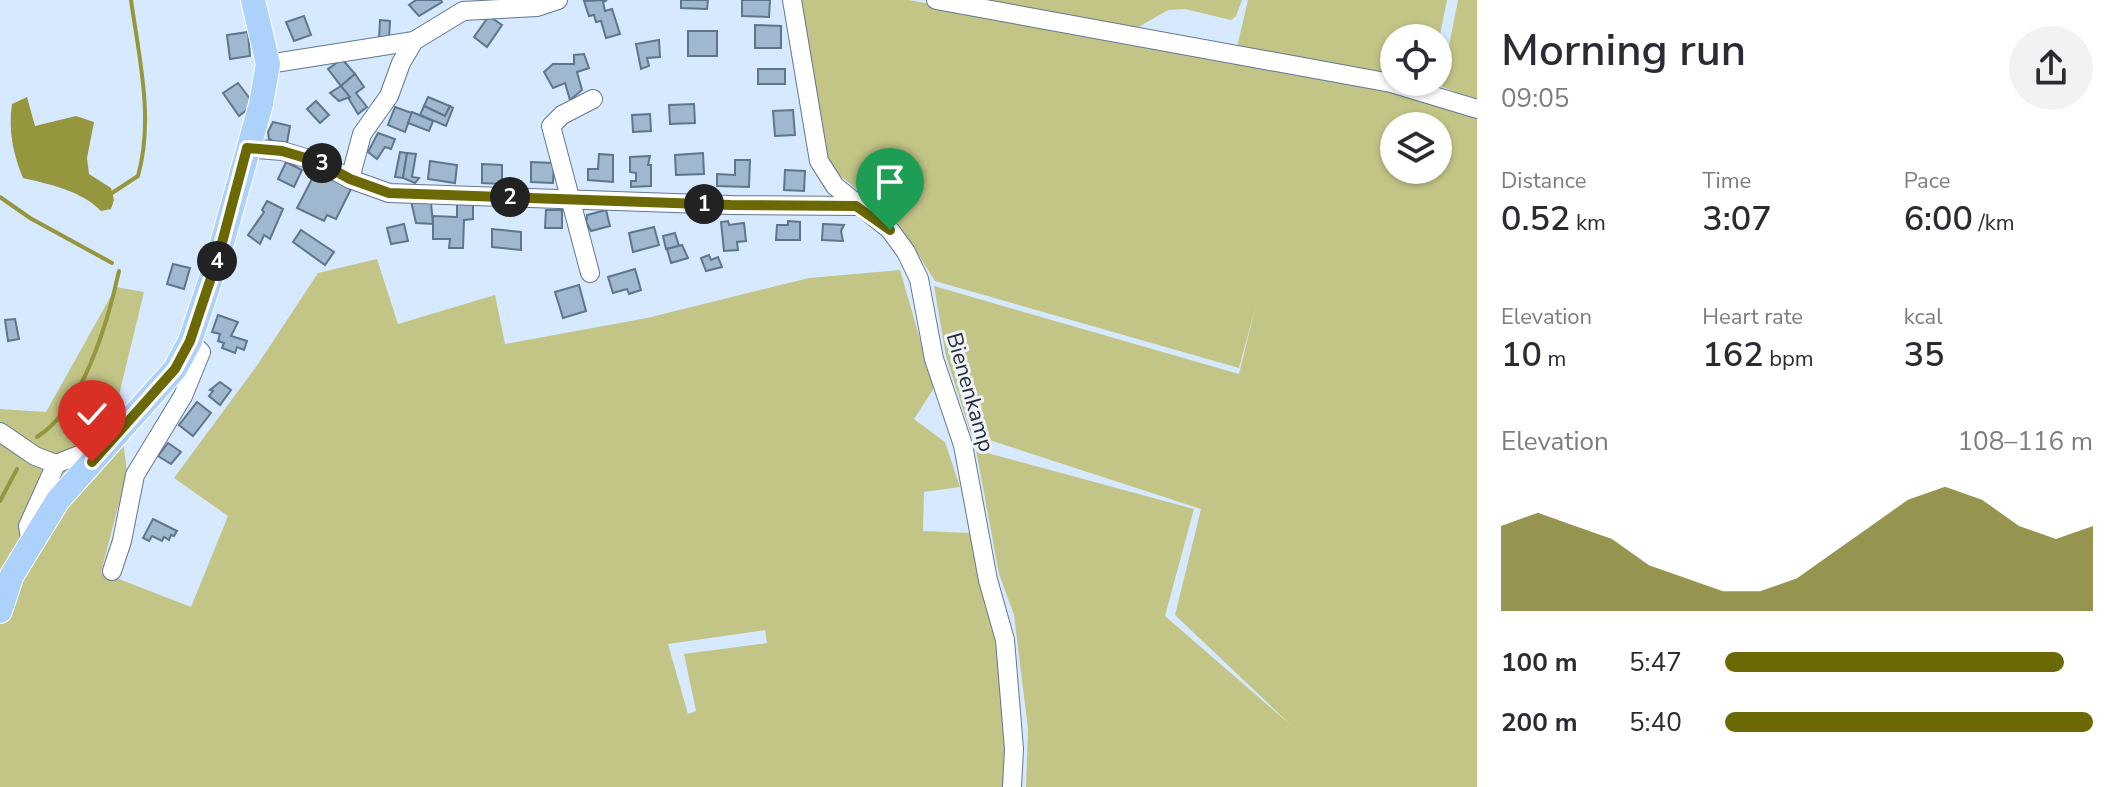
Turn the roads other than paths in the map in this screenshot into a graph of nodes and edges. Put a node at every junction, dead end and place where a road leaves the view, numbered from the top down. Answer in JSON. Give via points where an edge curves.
{"nodes":[{"id":1,"x":253,"y":0,"type":"edge"},
{"id":2,"x":558,"y":0,"type":"edge"},
{"id":3,"x":792,"y":0,"type":"edge"},
{"id":4,"x":936,"y":0,"type":"edge"},
{"id":5,"x":414,"y":41,"type":"junction"},
{"id":6,"x":268,"y":64,"type":"junction"},
{"id":7,"x":593,"y":99,"type":"dead end"},
{"id":8,"x":1477,"y":109,"type":"edge"},
{"id":9,"x":247,"y":148,"type":"junction"},
{"id":10,"x":350,"y":179,"type":"junction"},
{"id":11,"x":573,"y":200,"type":"junction"},
{"id":12,"x":856,"y":206,"type":"junction"},
{"id":13,"x":590,"y":273,"type":"dead end"},
{"id":14,"x":190,"y":341,"type":"junction"},
{"id":15,"x":0,"y":432,"type":"edge"},
{"id":16,"x":106,"y":444,"type":"junction"},
{"id":17,"x":56,"y":464,"type":"junction"},
{"id":18,"x":31,"y":544,"type":"junction"},
{"id":19,"x":112,"y":571,"type":"dead end"},
{"id":20,"x":0,"y":611,"type":"edge"},
{"id":21,"x":1012,"y":787,"type":"edge"}],
"edges":[{"from":1,"to":6,"type":"main road"},
{"from":2,"to":5,"type":"street","via":[[537,7],[463,11]]},
{"from":3,"to":12,"type":"street","name":"Bienenkamp","via":[[819,161]]},
{"from":4,"to":8,"type":"street","via":[[1391,83]]},
{"from":5,"to":6,"type":"street"},
{"from":5,"to":10,"type":"street","via":[[389,96],[362,134]]},
{"from":6,"to":9,"type":"main road"},
{"from":7,"to":11,"type":"street","via":[[551,126]]},
{"from":9,"to":10,"type":"street","via":[[319,162]]},
{"from":9,"to":14,"type":"main road"},
{"from":10,"to":11,"type":"street","via":[[389,193]]},
{"from":11,"to":12,"type":"street"},
{"from":11,"to":13,"type":"street"},
{"from":12,"to":21,"type":"street","name":"Bienenkamp","via":[[890,230],[919,279],[934,359],[963,445],[1005,640]]},
{"from":14,"to":16,"type":"main road","via":[[175,369]]},
{"from":14,"to":19,"type":"street","via":[[201,352],[183,396],[135,475]]},
{"from":15,"to":17,"type":"street"},
{"from":16,"to":17,"type":"street"},
{"from":16,"to":18,"type":"main road","via":[[58,500]]},
{"from":17,"to":18,"type":"street","via":[[28,526]]},
{"from":18,"to":20,"type":"main road","via":[[12,575]]}]}
